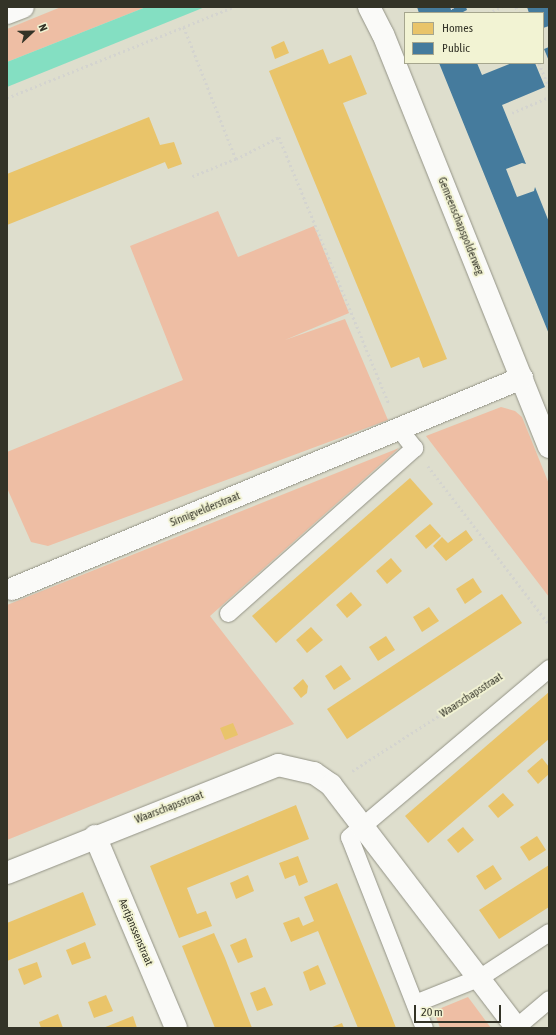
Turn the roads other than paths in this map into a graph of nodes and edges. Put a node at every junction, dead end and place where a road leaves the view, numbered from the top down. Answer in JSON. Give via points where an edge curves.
{"nodes":[{"id":1,"x":23,"y":7,"type":"edge"},
{"id":2,"x":369,"y":7,"type":"edge"},
{"id":3,"x":7,"y":13,"type":"edge"},
{"id":4,"x":522,"y":378,"type":"junction"},
{"id":5,"x":399,"y":429,"type":"junction"},
{"id":6,"x":549,"y":447,"type":"edge"},
{"id":7,"x":12,"y":589,"type":"dead end"},
{"id":8,"x":228,"y":613,"type":"dead end"},
{"id":9,"x":549,"y":668,"type":"edge"},
{"id":10,"x":362,"y":825,"type":"junction"},
{"id":11,"x":95,"y":836,"type":"junction"},
{"id":12,"x":7,"y":872,"type":"edge"},
{"id":13,"x":549,"y":932,"type":"edge"},
{"id":14,"x":480,"y":978,"type":"junction"},
{"id":15,"x":549,"y":999,"type":"edge"},
{"id":16,"x":415,"y":1003,"type":"junction"},
{"id":17,"x":176,"y":1028,"type":"edge"},
{"id":18,"x":424,"y":1028,"type":"edge"},
{"id":19,"x":517,"y":1028,"type":"edge"}],
"edges":[{"from":1,"to":3,"type":"street"},
{"from":2,"to":4,"type":"street","name":"Gemeenschapspolderweg","via":[[383,34]]},
{"from":4,"to":5,"type":"street","name":"Sinnigvelderstraat"},
{"from":4,"to":6,"type":"street","name":"Gemeenschapspolderweg"},
{"from":5,"to":7,"type":"street","name":"Sinnigvelderstraat"},
{"from":5,"to":8,"type":"street","via":[[414,448]]},
{"from":9,"to":10,"type":"street"},
{"from":10,"to":11,"type":"street","name":"Waarschapsstraat","via":[[332,784],[314,773],[278,765]]},
{"from":10,"to":14,"type":"street","name":"Waarschapsstraat"},
{"from":10,"to":16,"type":"street","via":[[349,837]]},
{"from":11,"to":12,"type":"street","name":"Waarschapsstraat"},
{"from":11,"to":17,"type":"street","name":"Aertjanssenstraat"},
{"from":13,"to":14,"type":"street"},
{"from":14,"to":16,"type":"street"},
{"from":14,"to":19,"type":"street","name":"Waarschapsstraat"},
{"from":15,"to":19,"type":"street","name":"Waarschapsstraat"},
{"from":16,"to":18,"type":"street"}]}
